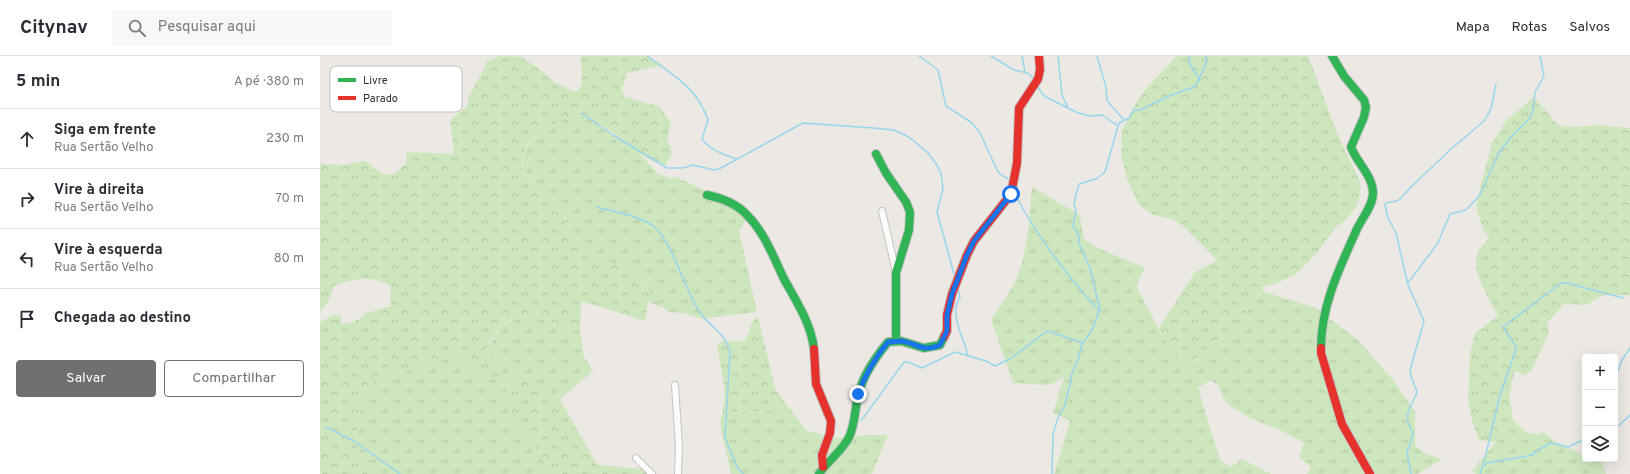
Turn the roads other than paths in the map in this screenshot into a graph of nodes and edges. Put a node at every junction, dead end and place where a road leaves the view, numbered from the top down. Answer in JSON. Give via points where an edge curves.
{"nodes":[{"id":1,"x":1039,"y":56,"type":"edge"},
{"id":2,"x":1332,"y":56,"type":"edge"},
{"id":3,"x":876,"y":154,"type":"dead end"},
{"id":4,"x":707,"y":195,"type":"dead end"},
{"id":5,"x":882,"y":211,"type":"dead end"},
{"id":6,"x":896,"y":273,"type":"junction"},
{"id":7,"x":896,"y":342,"type":"junction"},
{"id":8,"x":675,"y":385,"type":"dead end"},
{"id":9,"x":636,"y":458,"type":"dead end"},
{"id":10,"x":821,"y":471,"type":"edge"},
{"id":11,"x":652,"y":474,"type":"edge"},
{"id":12,"x":678,"y":474,"type":"edge"},
{"id":13,"x":1370,"y":474,"type":"edge"}],
"edges":[{"from":1,"to":7,"type":"street","via":[[1038,79],[1019,108],[1018,163],[1011,194],[974,241],[967,255],[952,294],[947,315],[947,331],[940,345],[924,348],[902,341]]},
{"from":2,"to":13,"type":"street","via":[[1344,76],[1364,100],[1364,117],[1351,147],[1370,179],[1373,192],[1372,202],[1362,218],[1336,277],[1323,320],[1320,336],[1321,354],[1342,424]]},
{"from":3,"to":6,"type":"street","via":[[910,212],[909,230]]},
{"from":4,"to":10,"type":"street","via":[[735,205],[751,221],[765,241],[811,334],[815,353],[815,381],[831,420],[831,429],[821,453]]},
{"from":5,"to":6,"type":"street"},
{"from":6,"to":7,"type":"street"},
{"from":7,"to":10,"type":"street","via":[[888,342],[877,356],[858,394],[850,437]]},
{"from":8,"to":12,"type":"street"},
{"from":9,"to":11,"type":"street"}]}
